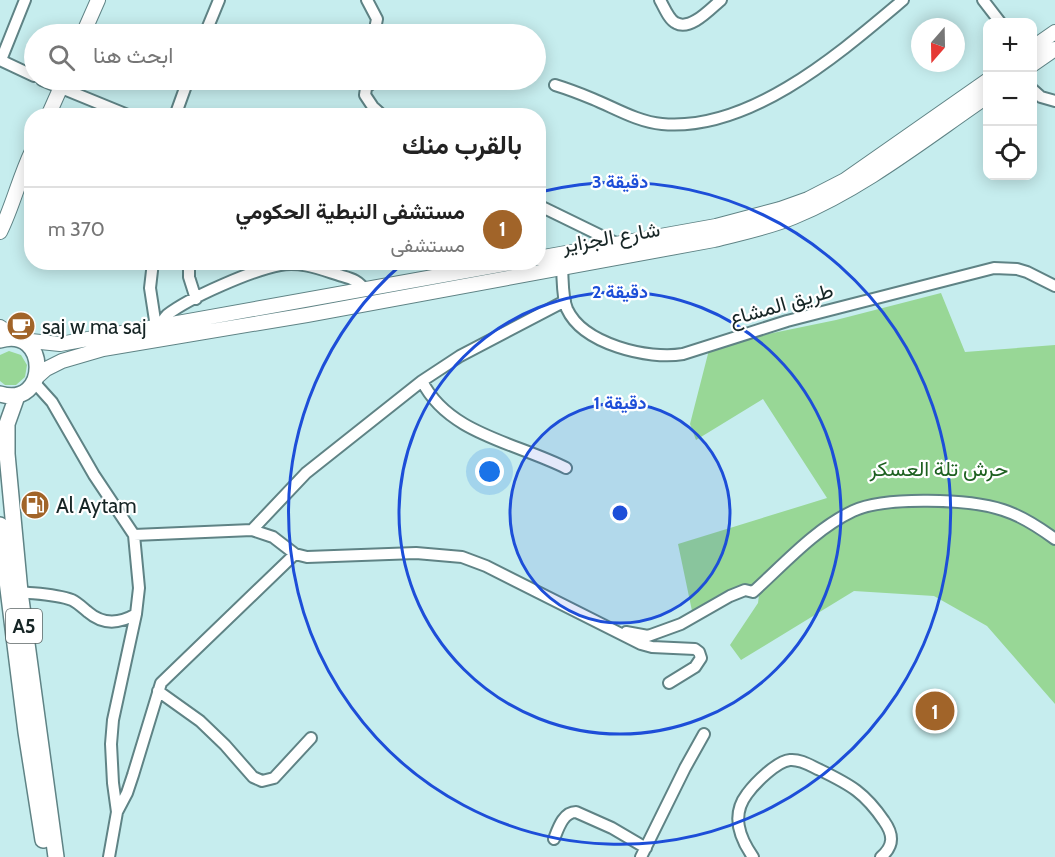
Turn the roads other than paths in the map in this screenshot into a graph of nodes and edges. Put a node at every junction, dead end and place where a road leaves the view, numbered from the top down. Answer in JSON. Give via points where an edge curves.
{"nodes":[{"id":1,"x":25,"y":0,"type":"edge"},
{"id":2,"x":98,"y":0,"type":"edge"},
{"id":3,"x":219,"y":0,"type":"edge"},
{"id":4,"x":367,"y":0,"type":"edge"},
{"id":5,"x":660,"y":0,"type":"edge"},
{"id":6,"x":721,"y":0,"type":"edge"},
{"id":7,"x":903,"y":0,"type":"edge"},
{"id":8,"x":983,"y":0,"type":"edge"},
{"id":9,"x":997,"y":18,"type":"edge"},
{"id":10,"x":87,"y":24,"type":"edge"},
{"id":11,"x":209,"y":24,"type":"edge"},
{"id":12,"x":376,"y":24,"type":"edge"},
{"id":13,"x":1055,"y":32,"type":"edge"},
{"id":14,"x":1037,"y":45,"type":"edge"},
{"id":15,"x":1055,"y":49,"type":"edge"},
{"id":16,"x":1,"y":60,"type":"edge"},
{"id":17,"x":1037,"y":62,"type":"edge"},
{"id":18,"x":24,"y":71,"type":"edge"},
{"id":19,"x":983,"y":83,"type":"edge"},
{"id":20,"x":555,"y":85,"type":"dead end"},
{"id":21,"x":59,"y":90,"type":"edge"},
{"id":22,"x":75,"y":90,"type":"edge"},
{"id":23,"x":184,"y":90,"type":"edge"},
{"id":24,"x":366,"y":90,"type":"edge"},
{"id":25,"x":1037,"y":93,"type":"edge"},
{"id":26,"x":983,"y":99,"type":"edge"},
{"id":27,"x":1055,"y":101,"type":"edge"},
{"id":28,"x":52,"y":108,"type":"edge"},
{"id":29,"x":113,"y":108,"type":"edge"},
{"id":30,"x":178,"y":108,"type":"edge"},
{"id":31,"x":375,"y":108,"type":"edge"},
{"id":32,"x":24,"y":169,"type":"edge"},
{"id":33,"x":15,"y":189,"type":"junction"},
{"id":34,"x":546,"y":209,"type":"edge"},
{"id":35,"x":0,"y":214,"type":"edge"},
{"id":36,"x":0,"y":232,"type":"edge"},
{"id":37,"x":618,"y":244,"type":"junction"},
{"id":38,"x":546,"y":257,"type":"edge"},
{"id":39,"x":562,"y":268,"type":"junction"},
{"id":40,"x":152,"y":270,"type":"edge"},
{"id":41,"x":189,"y":270,"type":"edge"},
{"id":42,"x":264,"y":270,"type":"edge"},
{"id":43,"x":322,"y":270,"type":"edge"},
{"id":44,"x":465,"y":270,"type":"edge"},
{"id":45,"x":478,"y":270,"type":"edge"},
{"id":46,"x":468,"y":272,"type":"junction"},
{"id":47,"x":1055,"y":286,"type":"edge"},
{"id":48,"x":364,"y":291,"type":"junction"},
{"id":49,"x":196,"y":299,"type":"junction"},
{"id":50,"x":565,"y":301,"type":"junction"},
{"id":51,"x":158,"y":326,"type":"junction"},
{"id":52,"x":0,"y":327,"type":"edge"},
{"id":53,"x":19,"y":339,"type":"junction"},
{"id":54,"x":0,"y":340,"type":"edge"},
{"id":55,"x":36,"y":380,"type":"junction"},
{"id":56,"x":422,"y":381,"type":"junction"},
{"id":57,"x":0,"y":394,"type":"edge"},
{"id":58,"x":16,"y":396,"type":"junction"},
{"id":59,"x":566,"y":468,"type":"dead end"},
{"id":60,"x":0,"y":525,"type":"edge"},
{"id":61,"x":252,"y":530,"type":"junction"},
{"id":62,"x":134,"y":535,"type":"junction"},
{"id":63,"x":1055,"y":539,"type":"edge"},
{"id":64,"x":295,"y":554,"type":"junction"},
{"id":65,"x":20,"y":592,"type":"junction"},
{"id":66,"x":136,"y":615,"type":"junction"},
{"id":67,"x":613,"y":630,"type":"junction"},
{"id":68,"x":669,"y":683,"type":"dead end"},
{"id":69,"x":158,"y":691,"type":"junction"},
{"id":70,"x":704,"y":734,"type":"dead end"},
{"id":71,"x":311,"y":738,"type":"dead end"},
{"id":72,"x":117,"y":812,"type":"junction"},
{"id":73,"x":554,"y":839,"type":"dead end"},
{"id":74,"x":644,"y":853,"type":"edge"},
{"id":75,"x":46,"y":857,"type":"edge"},
{"id":76,"x":56,"y":857,"type":"edge"},
{"id":77,"x":109,"y":857,"type":"edge"},
{"id":78,"x":753,"y":857,"type":"edge"},
{"id":79,"x":881,"y":857,"type":"edge"}],
"edges":[{"from":1,"to":16,"type":"street"},
{"from":2,"to":10,"type":"main road"},
{"from":3,"to":11,"type":"street"},
{"from":4,"to":12,"type":"street"},
{"from":5,"to":6,"type":"street","via":[[674,22],[683,25],[697,20]]},
{"from":7,"to":20,"type":"street","via":[[825,62],[770,99],[718,117],[662,124]]},
{"from":8,"to":9,"type":"street"},
{"from":13,"to":14,"type":"main road"},
{"from":15,"to":17,"type":"main road"},
{"from":16,"to":18,"type":"street"},
{"from":19,"to":37,"type":"main road","name":"شارع الجزاير","via":[[845,180],[808,199],[744,219]]},
{"from":21,"to":28,"type":"main road"},
{"from":22,"to":29,"type":"street"},
{"from":23,"to":30,"type":"street"},
{"from":24,"to":31,"type":"street"},
{"from":25,"to":27,"type":"street"},
{"from":26,"to":39,"type":"main road","name":"شارع الجزاير","via":[[869,178],[792,218],[714,240]]},
{"from":32,"to":33,"type":"main road"},
{"from":33,"to":35,"type":"main road"},
{"from":33,"to":36,"type":"main road"},
{"from":34,"to":37,"type":"street"},
{"from":37,"to":38,"type":"main road","name":"شارع الجزاير"},
{"from":39,"to":50,"type":"street","name":"طريق المشاع"},
{"from":39,"to":55,"type":"main road","name":"شارع الجزاير","via":[[103,350],[62,361]]},
{"from":40,"to":51,"type":"street","via":[[150,288]]},
{"from":41,"to":49,"type":"street"},
{"from":42,"to":49,"type":"street"},
{"from":43,"to":48,"type":"street","via":[[355,280]]},
{"from":44,"to":46,"type":"street"},
{"from":45,"to":46,"type":"main road"},
{"from":46,"to":48,"type":"main road"},
{"from":47,"to":50,"type":"street","name":"طريق المشاع","via":[[1017,269],[994,268],[787,321],[683,354],[667,355],[634,351],[603,341],[579,325]]},
{"from":48,"to":51,"type":"main road"},
{"from":49,"to":51,"type":"street","via":[[168,314]]},
{"from":50,"to":56,"type":"street","via":[[460,356]]},
{"from":51,"to":53,"type":"main road","via":[[60,344]]},
{"from":52,"to":53,"type":"main road"},
{"from":53,"to":54,"type":"highway"},
{"from":53,"to":55,"type":"highway","via":[[36,356]]},
{"from":55,"to":58,"type":"highway"},
{"from":55,"to":62,"type":"street"},
{"from":56,"to":59,"type":"street","via":[[438,405],[460,422]]},
{"from":56,"to":61,"type":"street","via":[[306,473]]},
{"from":57,"to":58,"type":"highway"},
{"from":58,"to":65,"type":"highway","number":"A5","via":[[7,424],[7,454]]},
{"from":60,"to":75,"type":"highway","number":"A5"},
{"from":61,"to":62,"type":"street"},
{"from":61,"to":64,"type":"street","via":[[273,537]]},
{"from":62,"to":66,"type":"street"},
{"from":63,"to":67,"type":"street","via":[[1015,515],[977,504],[876,503],[827,527],[753,592],[745,590],[730,596],[681,624],[648,636]]},
{"from":64,"to":67,"type":"street","via":[[317,558],[416,553],[462,557]]},
{"from":64,"to":69,"type":"street","via":[[161,683]]},
{"from":65,"to":66,"type":"street","via":[[73,601],[94,617],[111,623]]},
{"from":65,"to":76,"type":"highway","number":"A5"},
{"from":66,"to":72,"type":"street","via":[[111,744]]},
{"from":67,"to":68,"type":"street","via":[[652,647],[695,648],[701,658],[695,667]]},
{"from":69,"to":71,"type":"street","via":[[200,721],[253,777],[262,781],[274,778]]},
{"from":69,"to":72,"type":"street","via":[[133,775]]},
{"from":70,"to":74,"type":"street"},
{"from":72,"to":77,"type":"street"},
{"from":73,"to":74,"type":"street","via":[[567,815],[576,812],[612,828]]},
{"from":78,"to":79,"type":"street","via":[[738,828],[742,800],[781,762],[794,760],[849,785],[875,807],[892,835],[889,848]]}]}
